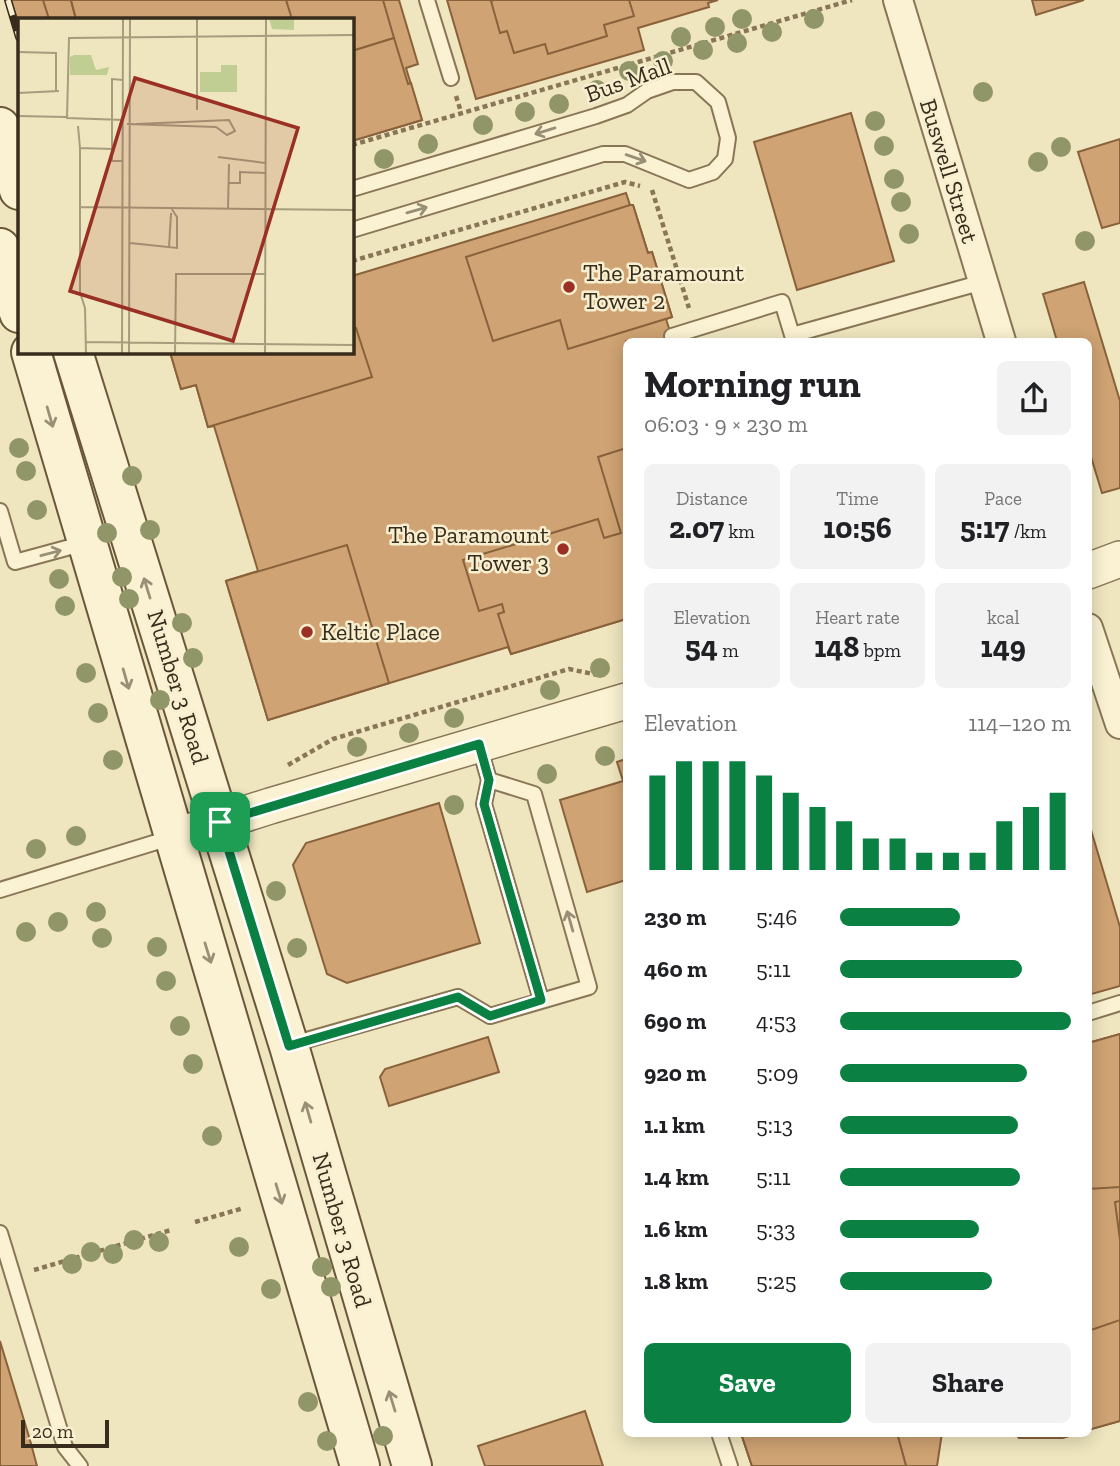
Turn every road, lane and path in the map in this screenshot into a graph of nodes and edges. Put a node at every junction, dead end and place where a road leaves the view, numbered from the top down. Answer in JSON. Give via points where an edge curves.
{"nodes":[{"id":1,"x":427,"y":0,"type":"edge"},
{"id":2,"x":852,"y":0,"type":"edge"},
{"id":3,"x":898,"y":0,"type":"edge"},
{"id":4,"x":450,"y":78,"type":"dead end"},
{"id":5,"x":0,"y":127,"type":"edge"},
{"id":6,"x":354,"y":144,"type":"edge"},
{"id":7,"x":18,"y":187,"type":"edge"},
{"id":8,"x":354,"y":187,"type":"edge"},
{"id":9,"x":354,"y":229,"type":"edge"},
{"id":10,"x":354,"y":260,"type":"edge"},
{"id":11,"x":983,"y":282,"type":"junction"},
{"id":12,"x":695,"y":329,"type":"junction"},
{"id":13,"x":671,"y":336,"type":"dead end"},
{"id":14,"x":1000,"y":338,"type":"edge"},
{"id":15,"x":32,"y":354,"type":"edge"},
{"id":16,"x":74,"y":354,"type":"edge"},
{"id":17,"x":0,"y":511,"type":"edge"},
{"id":18,"x":87,"y":542,"type":"junction"},
{"id":19,"x":1120,"y":559,"type":"edge"},
{"id":20,"x":1092,"y":570,"type":"edge"},
{"id":21,"x":1092,"y":640,"type":"edge"},
{"id":22,"x":615,"y":688,"type":"edge"},
{"id":23,"x":1120,"y":724,"type":"edge"},
{"id":24,"x":479,"y":744,"type":"junction"},
{"id":25,"x":282,"y":769,"type":"dead end"},
{"id":26,"x":489,"y":780,"type":"junction"},
{"id":27,"x":220,"y":822,"type":"junction"},
{"id":28,"x":173,"y":837,"type":"junction"},
{"id":29,"x":0,"y":890,"type":"edge"},
{"id":30,"x":541,"y":1000,"type":"junction"},
{"id":31,"x":1120,"y":1003,"type":"edge"},
{"id":32,"x":1092,"y":1012,"type":"edge"},
{"id":33,"x":289,"y":1046,"type":"junction"},
{"id":34,"x":244,"y":1208,"type":"dead end"},
{"id":35,"x":195,"y":1222,"type":"dead end"},
{"id":36,"x":171,"y":1230,"type":"dead end"},
{"id":37,"x":0,"y":1233,"type":"edge"},
{"id":38,"x":28,"y":1272,"type":"dead end"},
{"id":39,"x":720,"y":1437,"type":"edge"},
{"id":40,"x":80,"y":1466,"type":"edge"},
{"id":41,"x":360,"y":1466,"type":"edge"},
{"id":42,"x":412,"y":1466,"type":"edge"},
{"id":43,"x":730,"y":1466,"type":"edge"}],
"edges":[{"from":1,"to":4,"type":"lane"},
{"from":2,"to":6,"type":"path"},
{"from":3,"to":11,"type":"street","name":"Buswell Street"},
{"from":5,"to":7,"type":"main road"},
{"from":9,"to":8,"type":"lane","name":"Bus Mall","one_way":true,"via":[[603,154],[625,153],[689,180],[713,172],[725,159],[728,138],[718,102],[696,82],[673,82],[596,116]]},
{"from":10,"to":12,"type":"path","via":[[625,182],[653,190]]},
{"from":11,"to":12,"type":"lane","via":[[792,335],[782,302]]},
{"from":11,"to":14,"type":"street","name":"Buswell Street"},
{"from":12,"to":13,"type":"lane"},
{"from":15,"to":18,"type":"main road","name":"Number 3 Road","one_way":true},
{"from":27,"to":16,"type":"main road","name":"Number 3 Road","one_way":true},
{"from":17,"to":18,"type":"lane","one_way":true,"via":[[15,562]]},
{"from":18,"to":28,"type":"main road","name":"Number 3 Road","one_way":true},
{"from":19,"to":20,"type":"street"},
{"from":21,"to":23,"type":"street"},
{"from":22,"to":24,"type":"street"},
{"from":22,"to":25,"type":"path","via":[[569,669],[334,739]]},
{"from":24,"to":26,"type":"lane"},
{"from":24,"to":27,"type":"street"},
{"from":26,"to":30,"type":"lane","via":[[484,804]]},
{"from":30,"to":26,"type":"lane","one_way":true,"via":[[589,987],[534,794]]},
{"from":27,"to":28,"type":"street"},
{"from":27,"to":33,"type":"main road","name":"Number 3 Road"},
{"from":28,"to":29,"type":"lane"},
{"from":28,"to":41,"type":"main road","name":"Number 3 Road","one_way":true},
{"from":30,"to":33,"type":"lane","via":[[490,1016],[458,997]]},
{"from":31,"to":32,"type":"lane"},
{"from":42,"to":33,"type":"main road","name":"Number 3 Road","one_way":true},
{"from":34,"to":35,"type":"path"},
{"from":36,"to":38,"type":"path"},
{"from":37,"to":40,"type":"lane","via":[[65,1447]]},
{"from":39,"to":43,"type":"lane"}]}
